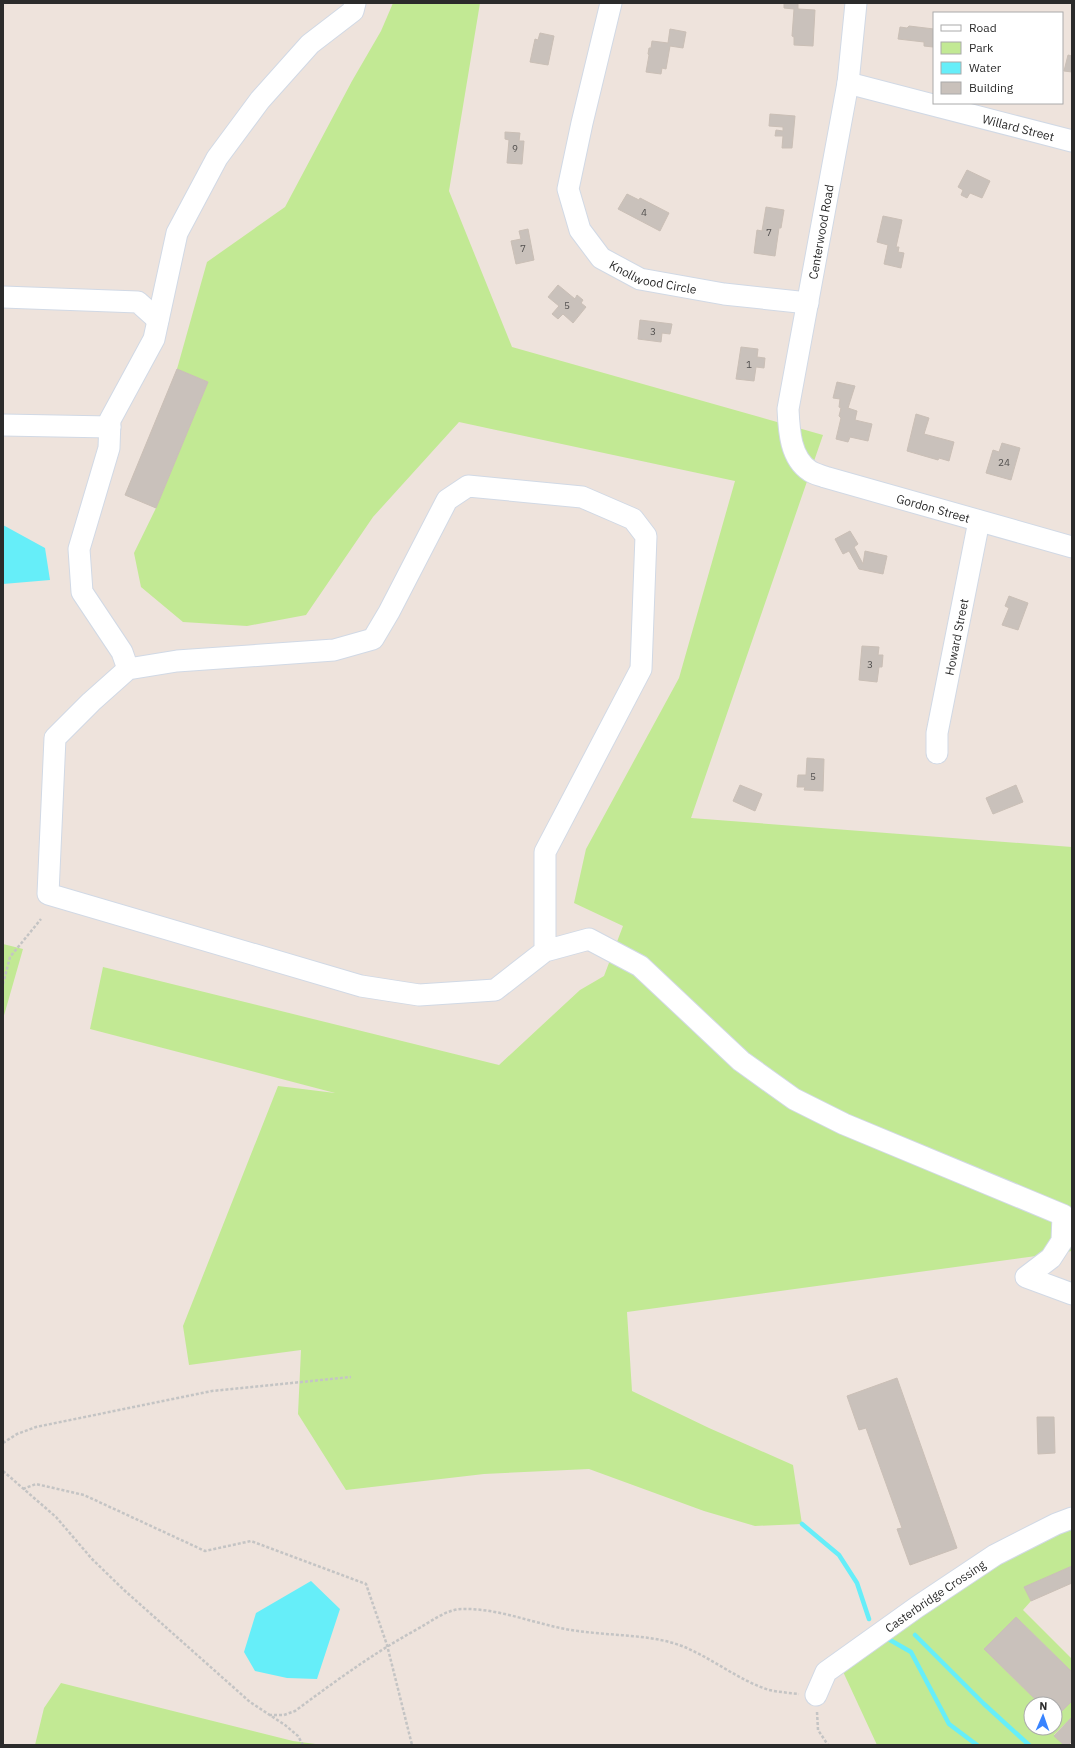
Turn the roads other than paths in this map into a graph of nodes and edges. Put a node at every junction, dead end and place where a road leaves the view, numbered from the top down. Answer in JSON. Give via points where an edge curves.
{"nodes":[{"id":1,"x":355,"y":3,"type":"edge"},
{"id":2,"x":611,"y":3,"type":"edge"},
{"id":3,"x":856,"y":3,"type":"edge"},
{"id":4,"x":848,"y":83,"type":"junction"},
{"id":5,"x":1072,"y":141,"type":"edge"},
{"id":6,"x":3,"y":297,"type":"edge"},
{"id":7,"x":808,"y":303,"type":"junction"},
{"id":8,"x":158,"y":320,"type":"junction"},
{"id":9,"x":3,"y":425,"type":"edge"},
{"id":10,"x":110,"y":427,"type":"junction"},
{"id":11,"x":800,"y":459,"type":"joint"},
{"id":12,"x":979,"y":521,"type":"junction"},
{"id":13,"x":1072,"y":547,"type":"edge"},
{"id":14,"x":128,"y":670,"type":"junction"},
{"id":15,"x":937,"y":753,"type":"dead end"},
{"id":16,"x":545,"y":951,"type":"junction"},
{"id":17,"x":1072,"y":1294,"type":"edge"},
{"id":18,"x":1072,"y":1518,"type":"edge"},
{"id":19,"x":816,"y":1694,"type":"road end"}],
"edges":[{"from":1,"to":8,"type":"street","via":[[353,12],[310,44],[260,100],[217,158],[177,234]]},
{"from":2,"to":7,"type":"street","name":"Knollwood Circle","via":[[568,189],[580,230],[601,258],[640,279],[724,294]]},
{"from":3,"to":4,"type":"street","name":"Centerwood Road"},
{"from":4,"to":5,"type":"street","name":"Willard Street"},
{"from":4,"to":7,"type":"street","name":"Centerwood Road"},
{"from":6,"to":8,"type":"street","via":[[138,302]]},
{"from":7,"to":11,"type":"street","name":"Centerwood Road","via":[[788,409],[789,437]]},
{"from":8,"to":10,"type":"street","via":[[154,339],[110,420]]},
{"from":9,"to":10,"type":"street"},
{"from":10,"to":14,"type":"street","via":[[109,448],[79,549],[82,592],[122,652]]},
{"from":11,"to":12,"type":"street","name":"Gordon Street","via":[[810,471],[825,477]]},
{"from":12,"to":13,"type":"street","name":"Gordon Street"},
{"from":12,"to":15,"type":"street","name":"Howard Street","via":[[937,733]]},
{"from":14,"to":16,"type":"street","via":[[55,738],[48,894],[362,986],[419,995],[495,990]]},
{"from":14,"to":16,"type":"street","via":[[177,661],[334,650],[373,639],[447,500],[468,486],[582,496],[633,519],[646,536],[641,669],[545,852]]},
{"from":16,"to":17,"type":"street","via":[[589,939],[640,966],[741,1061],[794,1099],[844,1124],[1063,1215],[1062,1241],[1051,1258],[1026,1277]]},
{"from":18,"to":19,"type":"street","name":"Casterbridge Crossing","via":[[995,1555],[917,1607],[826,1672]]}]}
